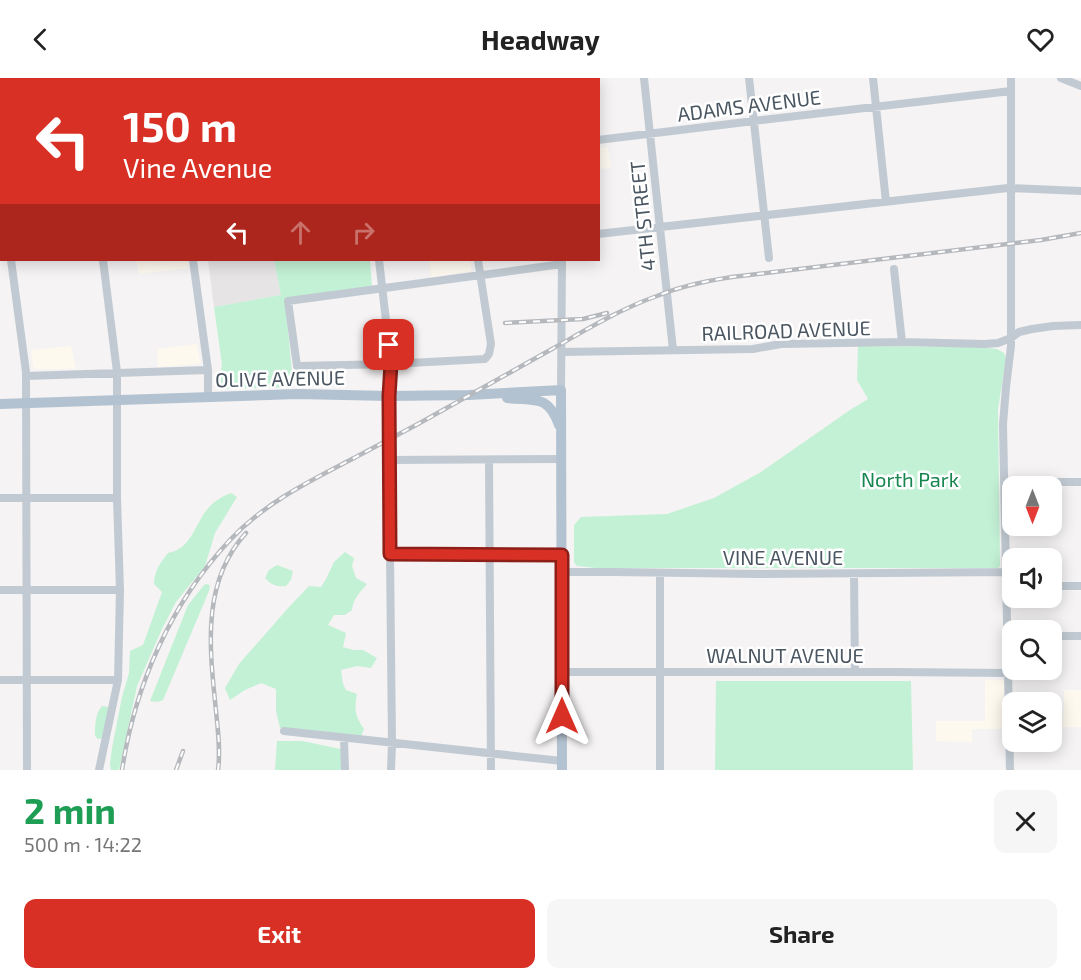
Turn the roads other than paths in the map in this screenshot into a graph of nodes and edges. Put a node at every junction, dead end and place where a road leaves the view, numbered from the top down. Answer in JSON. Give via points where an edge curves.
{"nodes":[{"id":1,"x":644,"y":78,"type":"edge"},
{"id":2,"x":749,"y":78,"type":"edge"},
{"id":3,"x":873,"y":78,"type":"edge"},
{"id":4,"x":1011,"y":78,"type":"edge"},
{"id":5,"x":1061,"y":78,"type":"edge"},
{"id":6,"x":1081,"y":86,"type":"edge"},
{"id":7,"x":1011,"y":91,"type":"junction"},
{"id":8,"x":876,"y":106,"type":"junction"},
{"id":9,"x":754,"y":121,"type":"junction"},
{"id":10,"x":650,"y":134,"type":"junction"},
{"id":11,"x":600,"y":140,"type":"edge"},
{"id":12,"x":1011,"y":188,"type":"junction"},
{"id":13,"x":1081,"y":191,"type":"edge"},
{"id":14,"x":886,"y":202,"type":"junction"},
{"id":15,"x":765,"y":216,"type":"junction"},
{"id":16,"x":660,"y":227,"type":"junction"},
{"id":17,"x":600,"y":234,"type":"edge"},
{"id":18,"x":770,"y":258,"type":"dead end"},
{"id":19,"x":11,"y":261,"type":"edge"},
{"id":20,"x":103,"y":261,"type":"edge"},
{"id":21,"x":193,"y":261,"type":"edge"},
{"id":22,"x":379,"y":261,"type":"edge"},
{"id":23,"x":478,"y":261,"type":"edge"},
{"id":24,"x":562,"y":262,"type":"edge"},
{"id":25,"x":894,"y":269,"type":"dead end"},
{"id":26,"x":480,"y":275,"type":"junction"},
{"id":27,"x":382,"y":288,"type":"junction"},
{"id":28,"x":1081,"y":325,"type":"edge"},
{"id":29,"x":1011,"y":338,"type":"junction"},
{"id":30,"x":902,"y":342,"type":"junction"},
{"id":31,"x":673,"y":350,"type":"junction"},
{"id":32,"x":562,"y":352,"type":"junction"},
{"id":33,"x":391,"y":364,"type":"junction"},
{"id":34,"x":208,"y":370,"type":"junction"},
{"id":35,"x":117,"y":372,"type":"junction"},
{"id":36,"x":26,"y":376,"type":"junction"},
{"id":37,"x":561,"y":390,"type":"junction"},
{"id":38,"x":490,"y":393,"type":"junction"},
{"id":39,"x":389,"y":396,"type":"junction"},
{"id":40,"x":208,"y":397,"type":"junction"},
{"id":41,"x":117,"y":400,"type":"junction"},
{"id":42,"x":0,"y":404,"type":"edge"},
{"id":43,"x":26,"y":404,"type":"junction"},
{"id":44,"x":562,"y":431,"type":"junction"},
{"id":45,"x":562,"y":459,"type":"junction"},
{"id":46,"x":390,"y":460,"type":"junction"},
{"id":47,"x":489,"y":460,"type":"junction"},
{"id":48,"x":1004,"y":476,"type":"edge"},
{"id":49,"x":1062,"y":482,"type":"edge"},
{"id":50,"x":1081,"y":482,"type":"edge"},
{"id":51,"x":0,"y":498,"type":"edge"},
{"id":52,"x":26,"y":498,"type":"junction"},
{"id":53,"x":117,"y":498,"type":"junction"},
{"id":54,"x":390,"y":554,"type":"junction"},
{"id":55,"x":489,"y":555,"type":"junction"},
{"id":56,"x":562,"y":555,"type":"junction"},
{"id":57,"x":561,"y":572,"type":"junction"},
{"id":58,"x":1002,"y":572,"type":"edge"},
{"id":59,"x":660,"y":573,"type":"junction"},
{"id":60,"x":854,"y":574,"type":"junction"},
{"id":61,"x":1062,"y":586,"type":"edge"},
{"id":62,"x":1081,"y":586,"type":"edge"},
{"id":63,"x":0,"y":590,"type":"edge"},
{"id":64,"x":26,"y":590,"type":"junction"},
{"id":65,"x":120,"y":590,"type":"junction"},
{"id":66,"x":1062,"y":636,"type":"edge"},
{"id":67,"x":1081,"y":636,"type":"edge"},
{"id":68,"x":562,"y":672,"type":"junction"},
{"id":69,"x":660,"y":672,"type":"junction"},
{"id":70,"x":855,"y":672,"type":"junction"},
{"id":71,"x":1002,"y":673,"type":"edge"},
{"id":72,"x":118,"y":680,"type":"junction"},
{"id":73,"x":1009,"y":680,"type":"edge"},
{"id":74,"x":0,"y":681,"type":"edge"},
{"id":75,"x":27,"y":681,"type":"junction"},
{"id":76,"x":284,"y":731,"type":"dead end"},
{"id":77,"x":344,"y":739,"type":"junction"},
{"id":78,"x":392,"y":744,"type":"junction"},
{"id":79,"x":490,"y":754,"type":"junction"},
{"id":80,"x":562,"y":765,"type":"edge"},
{"id":81,"x":27,"y":770,"type":"edge"},
{"id":82,"x":99,"y":770,"type":"edge"},
{"id":83,"x":345,"y":770,"type":"edge"},
{"id":84,"x":391,"y":770,"type":"edge"},
{"id":85,"x":490,"y":770,"type":"edge"},
{"id":86,"x":660,"y":770,"type":"edge"},
{"id":87,"x":1010,"y":770,"type":"edge"}],
"edges":[{"from":1,"to":10,"type":"street","name":"4TH STREET"},
{"from":2,"to":9,"type":"street"},
{"from":3,"to":8,"type":"street"},
{"from":4,"to":7,"type":"street"},
{"from":5,"to":6,"type":"street"},
{"from":7,"to":8,"type":"street","name":"ADAMS AVENUE"},
{"from":7,"to":12,"type":"street"},
{"from":8,"to":9,"type":"street","name":"ADAMS AVENUE"},
{"from":8,"to":14,"type":"street"},
{"from":9,"to":10,"type":"street","name":"ADAMS AVENUE"},
{"from":9,"to":15,"type":"street"},
{"from":10,"to":11,"type":"street","name":"ADAMS AVENUE"},
{"from":10,"to":16,"type":"street","name":"4TH STREET"},
{"from":12,"to":13,"type":"street"},
{"from":12,"to":14,"type":"street"},
{"from":12,"to":29,"type":"street"},
{"from":14,"to":15,"type":"street"},
{"from":15,"to":16,"type":"street"},
{"from":15,"to":18,"type":"street"},
{"from":16,"to":17,"type":"street"},
{"from":16,"to":31,"type":"street","name":"4TH STREET"},
{"from":19,"to":36,"type":"street"},
{"from":20,"to":35,"type":"street"},
{"from":21,"to":34,"type":"street"},
{"from":22,"to":27,"type":"street"},
{"from":23,"to":26,"type":"street"},
{"from":24,"to":26,"type":"street"},
{"from":24,"to":32,"type":"street"},
{"from":25,"to":30,"type":"street"},
{"from":26,"to":27,"type":"street"},
{"from":26,"to":33,"type":"street","via":[[491,344],[485,359]]},
{"from":27,"to":33,"type":"street"},
{"from":27,"to":33,"type":"street","via":[[288,301],[297,366]]},
{"from":28,"to":29,"type":"street","name":"RAILROAD AVENUE","via":[[1032,329]]},
{"from":29,"to":30,"type":"street","name":"RAILROAD AVENUE","via":[[985,344]]},
{"from":29,"to":48,"type":"street","via":[[1003,424]]},
{"from":30,"to":31,"type":"street","name":"RAILROAD AVENUE"},
{"from":31,"to":32,"type":"street","name":"RAILROAD AVENUE"},
{"from":32,"to":37,"type":"street"},
{"from":33,"to":39,"type":"street"},
{"from":34,"to":35,"type":"street"},
{"from":34,"to":40,"type":"street"},
{"from":35,"to":36,"type":"street"},
{"from":35,"to":41,"type":"street"},
{"from":36,"to":43,"type":"street"},
{"from":37,"to":38,"type":"main road","name":"OLIVE AVENUE"},
{"from":37,"to":44,"type":"main road"},
{"from":38,"to":39,"type":"main road","name":"OLIVE AVENUE"},
{"from":38,"to":44,"type":"main road","via":[[538,399],[557,418]]},
{"from":39,"to":40,"type":"main road","name":"OLIVE AVENUE"},
{"from":39,"to":46,"type":"street"},
{"from":40,"to":41,"type":"main road","name":"OLIVE AVENUE"},
{"from":41,"to":43,"type":"main road","name":"OLIVE AVENUE"},
{"from":41,"to":53,"type":"street"},
{"from":42,"to":43,"type":"main road","name":"OLIVE AVENUE"},
{"from":43,"to":52,"type":"street"},
{"from":44,"to":45,"type":"main road"},
{"from":45,"to":47,"type":"street"},
{"from":45,"to":56,"type":"main road"},
{"from":46,"to":47,"type":"street"},
{"from":46,"to":54,"type":"street"},
{"from":47,"to":55,"type":"street"},
{"from":49,"to":50,"type":"street"},
{"from":51,"to":52,"type":"street"},
{"from":52,"to":53,"type":"street"},
{"from":52,"to":64,"type":"street"},
{"from":53,"to":65,"type":"street"},
{"from":54,"to":55,"type":"street"},
{"from":54,"to":78,"type":"street"},
{"from":55,"to":56,"type":"street"},
{"from":55,"to":79,"type":"street"},
{"from":56,"to":57,"type":"main road"},
{"from":57,"to":59,"type":"street","name":"VINE AVENUE"},
{"from":57,"to":68,"type":"main road"},
{"from":58,"to":60,"type":"street","name":"VINE AVENUE"},
{"from":59,"to":60,"type":"street","name":"VINE AVENUE"},
{"from":59,"to":69,"type":"street"},
{"from":60,"to":70,"type":"street"},
{"from":61,"to":62,"type":"street"},
{"from":63,"to":64,"type":"street"},
{"from":64,"to":65,"type":"street"},
{"from":64,"to":75,"type":"street"},
{"from":65,"to":72,"type":"street"},
{"from":66,"to":67,"type":"street"},
{"from":68,"to":69,"type":"street","name":"WALNUT AVENUE"},
{"from":68,"to":80,"type":"main road"},
{"from":69,"to":70,"type":"street","name":"WALNUT AVENUE"},
{"from":69,"to":86,"type":"street"},
{"from":70,"to":71,"type":"street","name":"WALNUT AVENUE"},
{"from":72,"to":75,"type":"street"},
{"from":72,"to":82,"type":"street"},
{"from":73,"to":87,"type":"street"},
{"from":74,"to":75,"type":"street"},
{"from":75,"to":81,"type":"street"},
{"from":76,"to":77,"type":"street"},
{"from":77,"to":78,"type":"street"},
{"from":77,"to":83,"type":"street"},
{"from":78,"to":79,"type":"street"},
{"from":78,"to":84,"type":"street"},
{"from":79,"to":80,"type":"street"},
{"from":79,"to":85,"type":"street"}]}
